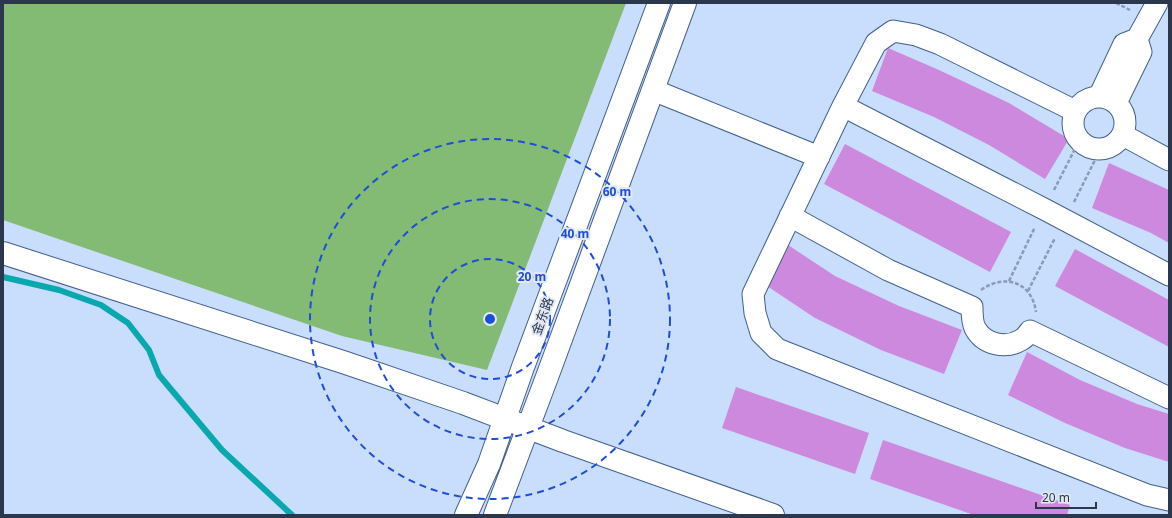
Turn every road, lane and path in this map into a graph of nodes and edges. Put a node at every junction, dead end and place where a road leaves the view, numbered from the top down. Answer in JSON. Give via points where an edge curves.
{"nodes":[{"id":1,"x":659,"y":3,"type":"edge"},
{"id":2,"x":685,"y":3,"type":"edge"},
{"id":3,"x":1156,"y":3,"type":"edge"},
{"id":4,"x":653,"y":90,"type":"junction"},
{"id":5,"x":1107,"y":100,"type":"junction"},
{"id":6,"x":843,"y":106,"type":"junction"},
{"id":7,"x":1075,"y":111,"type":"junction"},
{"id":8,"x":1123,"y":135,"type":"junction"},
{"id":9,"x":819,"y":157,"type":"junction"},
{"id":10,"x":1169,"y":160,"type":"edge"},
{"id":11,"x":790,"y":216,"type":"junction"},
{"id":12,"x":3,"y":253,"type":"edge"},
{"id":13,"x":1169,"y":275,"type":"edge"},
{"id":14,"x":972,"y":307,"type":"junction"},
{"id":15,"x":1030,"y":332,"type":"junction"},
{"id":16,"x":1169,"y":398,"type":"edge"},
{"id":17,"x":505,"y":419,"type":"junction"},
{"id":18,"x":528,"y":428,"type":"junction"},
{"id":19,"x":1169,"y":500,"type":"edge"},
{"id":20,"x":466,"y":515,"type":"edge"},
{"id":21,"x":495,"y":515,"type":"edge"},
{"id":22,"x":773,"y":515,"type":"edge"}],
"edges":[{"from":1,"to":17,"type":"main road","name":"金东路"},
{"from":2,"to":4,"type":"main road","name":"金东路"},
{"from":3,"to":5,"type":"street","via":[[1137,39],[1124,44]]},
{"from":4,"to":9,"type":"street"},
{"from":4,"to":18,"type":"main road","name":"金东路"},
{"from":5,"to":7,"type":"street","via":[[1092,98]]},
{"from":5,"to":8,"type":"street","via":[[1122,110],[1125,118]]},
{"from":6,"to":7,"type":"street","via":[[876,43],[893,32],[916,35],[940,44]]},
{"from":6,"to":9,"type":"street"},
{"from":6,"to":13,"type":"street"},
{"from":7,"to":8,"type":"street","via":[[1072,127],[1074,134],[1085,146],[1100,150],[1108,148]]},
{"from":8,"to":10,"type":"street"},
{"from":9,"to":11,"type":"street"},
{"from":11,"to":14,"type":"street","via":[[888,270]]},
{"from":11,"to":19,"type":"street","via":[[753,294],[761,333],[778,349],[1147,494]]},
{"from":12,"to":17,"type":"main road","via":[[346,363]]},
{"from":14,"to":15,"type":"street","via":[[975,328],[991,343],[1013,344],[1023,340]]},
{"from":14,"to":15,"type":"path","via":[[975,298],[989,284],[1009,281],[1019,284],[1034,300],[1035,322]]},
{"from":15,"to":16,"type":"street"},
{"from":17,"to":18,"type":"main road"},
{"from":17,"to":20,"type":"main road","name":"金东路","via":[[489,464]]},
{"from":18,"to":21,"type":"main road","name":"金东路"},
{"from":18,"to":22,"type":"main road"}]}
